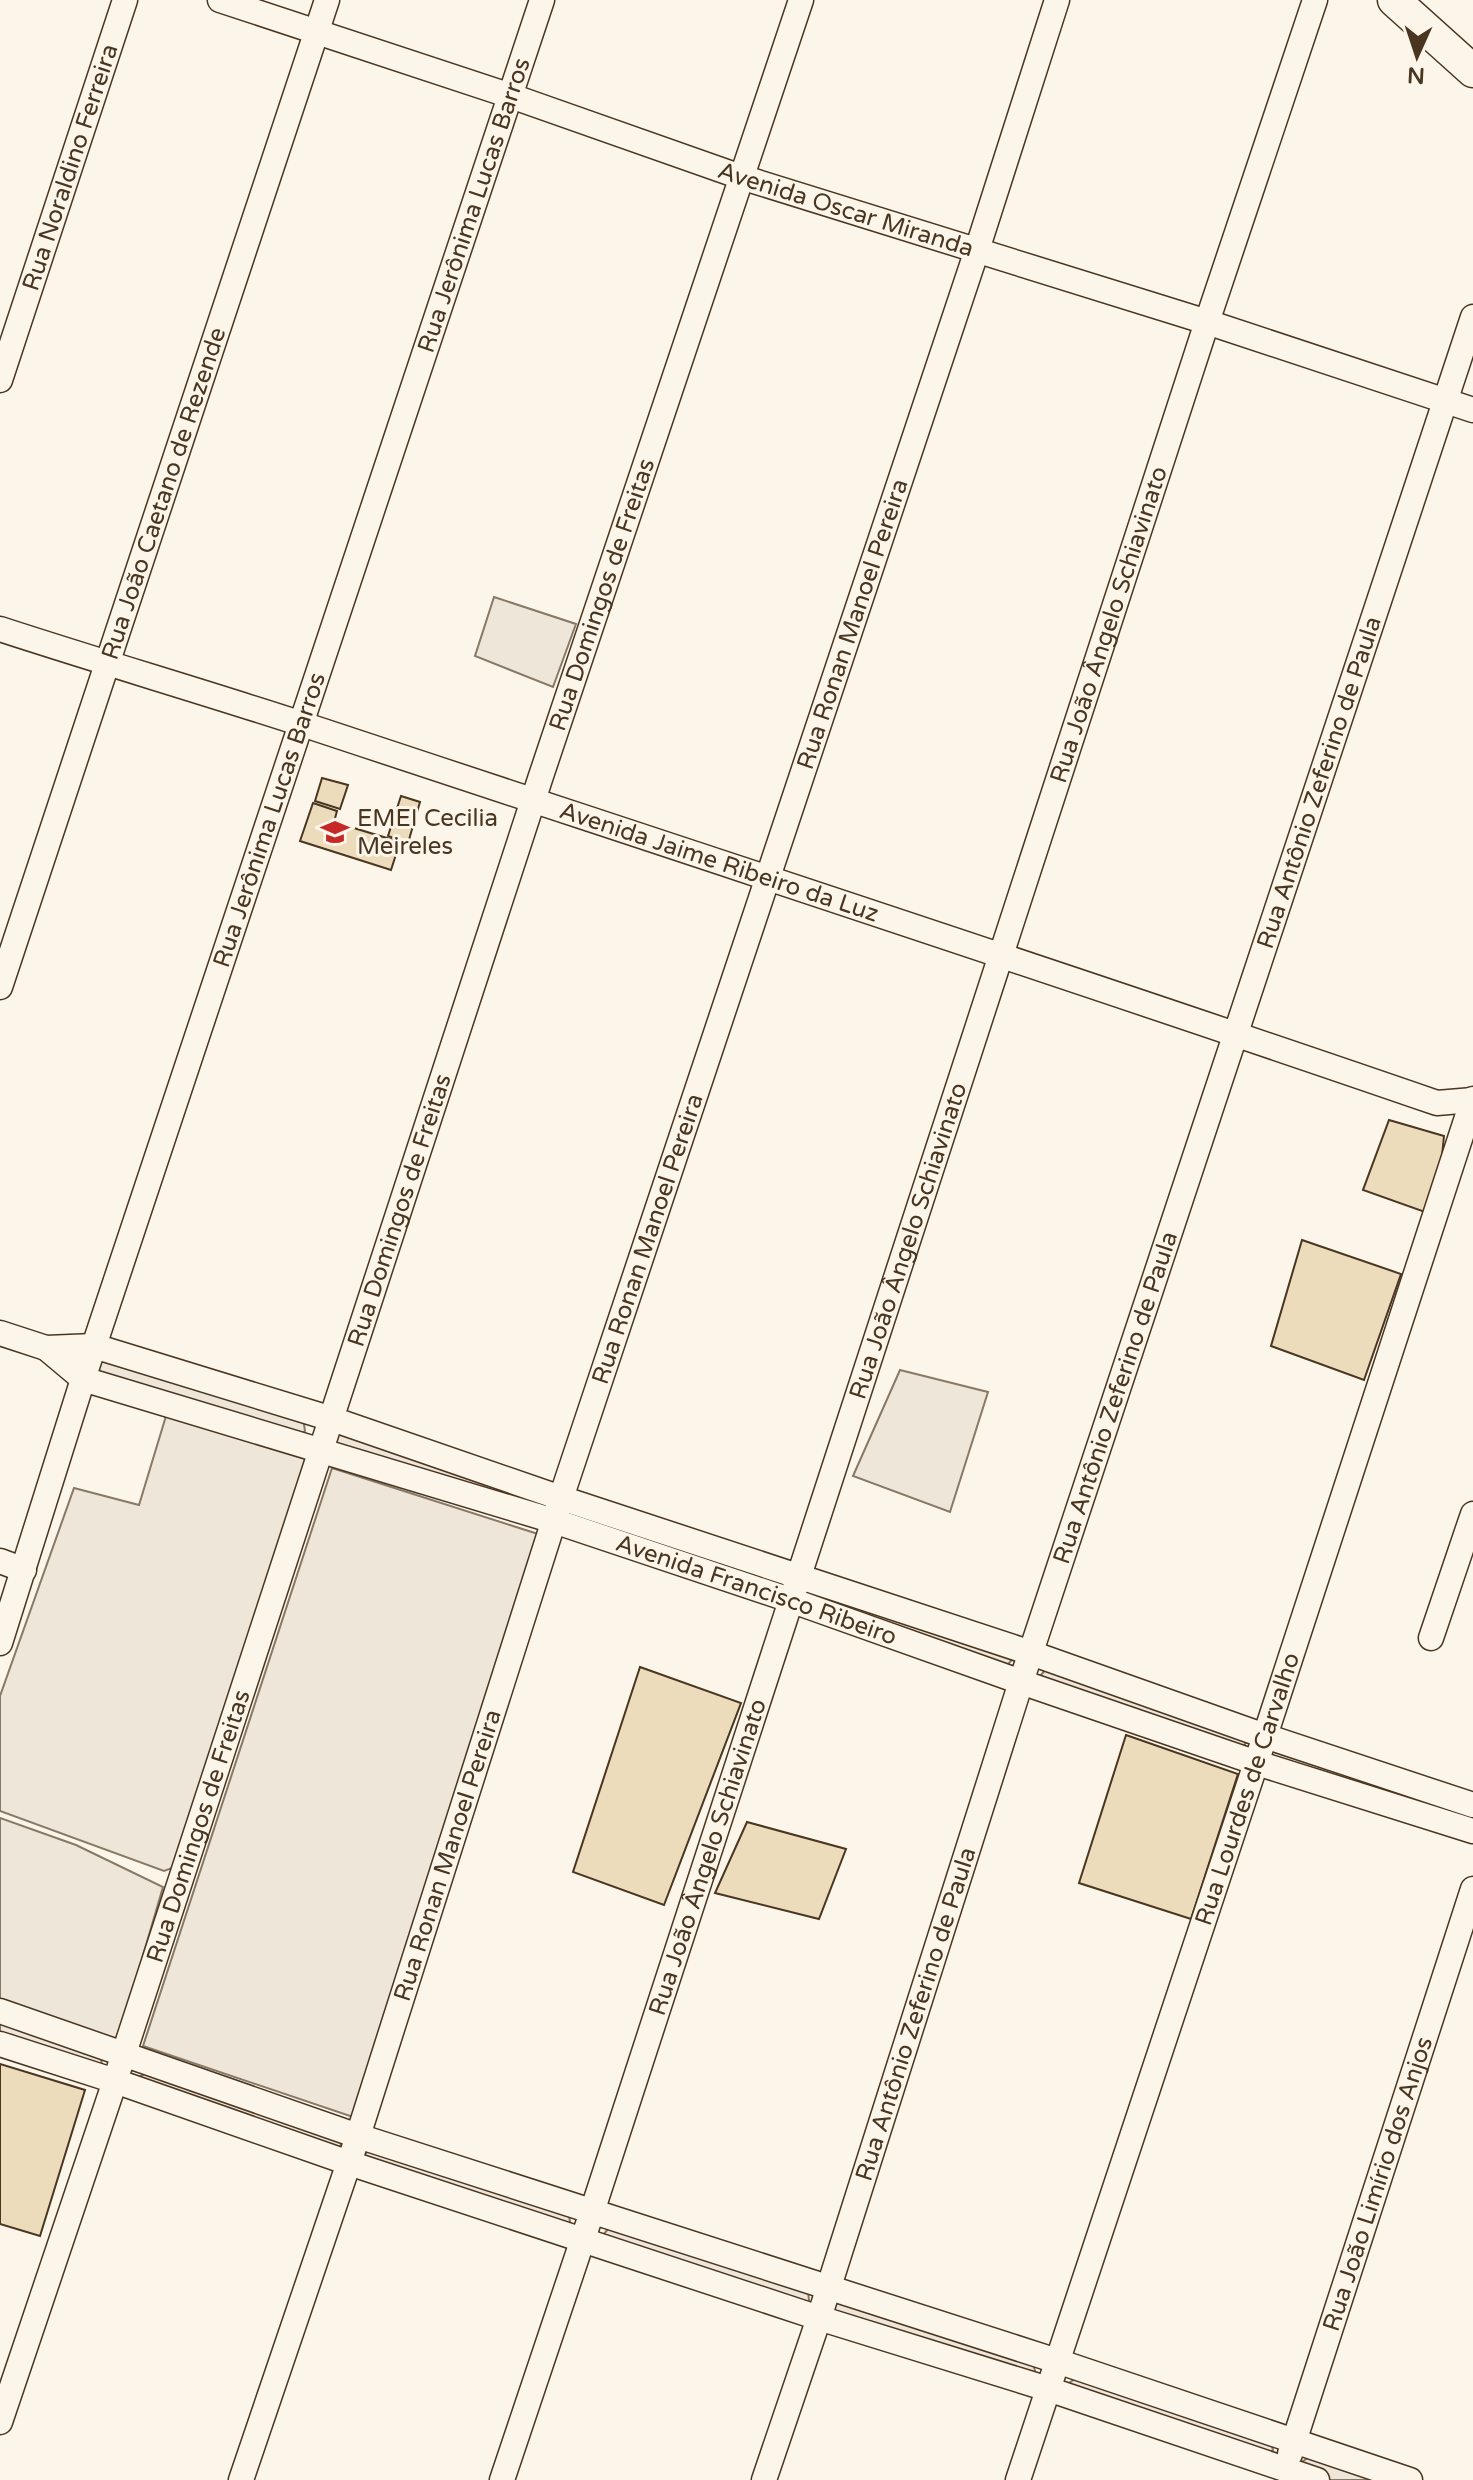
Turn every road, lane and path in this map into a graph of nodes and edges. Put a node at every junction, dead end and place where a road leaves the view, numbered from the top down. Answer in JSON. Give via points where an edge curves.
{"nodes":[{"id":1,"x":125,"y":0,"type":"edge"},
{"id":2,"x":220,"y":0,"type":"edge"},
{"id":3,"x":327,"y":0,"type":"edge"},
{"id":4,"x":542,"y":0,"type":"edge"},
{"id":5,"x":801,"y":0,"type":"edge"},
{"id":6,"x":1057,"y":0,"type":"edge"},
{"id":7,"x":1315,"y":0,"type":"edge"},
{"id":8,"x":1394,"y":0,"type":"edge"},
{"id":9,"x":316,"y":33,"type":"junction"},
{"id":10,"x":1473,"y":71,"type":"edge"},
{"id":11,"x":511,"y":96,"type":"junction"},
{"id":12,"x":741,"y":177,"type":"junction"},
{"id":13,"x":977,"y":250,"type":"junction"},
{"id":14,"x":1473,"y":317,"type":"edge"},
{"id":15,"x":1207,"y":322,"type":"junction"},
{"id":16,"x":0,"y":380,"type":"edge"},
{"id":17,"x":1445,"y":400,"type":"junction"},
{"id":18,"x":1473,"y":410,"type":"edge"},
{"id":19,"x":0,"y":629,"type":"edge"},
{"id":20,"x":107,"y":664,"type":"junction"},
{"id":21,"x":301,"y":724,"type":"junction"},
{"id":22,"x":533,"y":802,"type":"junction"},
{"id":23,"x":768,"y":877,"type":"junction"},
{"id":24,"x":1002,"y":954,"type":"junction"},
{"id":25,"x":0,"y":987,"type":"edge"},
{"id":26,"x":1234,"y":1033,"type":"junction"},
{"id":27,"x":1473,"y":1099,"type":"edge"},
{"id":28,"x":1437,"y":1103,"type":"junction"},
{"id":29,"x":1468,"y":1132,"type":"edge"},
{"id":30,"x":0,"y":1333,"type":"edge"},
{"id":31,"x":94,"y":1346,"type":"junction"},
{"id":32,"x":46,"y":1348,"type":"junction"},
{"id":33,"x":200,"y":1378,"type":"junction"},
{"id":34,"x":83,"y":1379,"type":"junction"},
{"id":35,"x":191,"y":1411,"type":"junction"},
{"id":36,"x":332,"y":1419,"type":"junction"},
{"id":37,"x":322,"y":1450,"type":"junction"},
{"id":38,"x":557,"y":1510,"type":"junction"},
{"id":39,"x":1473,"y":1514,"type":"edge"},
{"id":40,"x":0,"y":1561,"type":"edge"},
{"id":41,"x":24,"y":1570,"type":"junction"},
{"id":42,"x":801,"y":1576,"type":"junction"},
{"id":43,"x":793,"y":1601,"type":"junction"},
{"id":44,"x":1431,"y":1638,"type":"dead end"},
{"id":45,"x":0,"y":1643,"type":"edge"},
{"id":46,"x":1031,"y":1653,"type":"junction"},
{"id":47,"x":1021,"y":1682,"type":"junction"},
{"id":48,"x":1265,"y":1736,"type":"junction"},
{"id":49,"x":1257,"y":1763,"type":"junction"},
{"id":50,"x":1473,"y":1805,"type":"edge"},
{"id":51,"x":1473,"y":1831,"type":"edge"},
{"id":52,"x":1473,"y":1889,"type":"edge"},
{"id":53,"x":0,"y":2011,"type":"edge"},
{"id":54,"x":0,"y":2044,"type":"edge"},
{"id":55,"x":123,"y":2054,"type":"junction"},
{"id":56,"x":115,"y":2081,"type":"junction"},
{"id":57,"x":358,"y":2136,"type":"junction"},
{"id":58,"x":349,"y":2163,"type":"junction"},
{"id":59,"x":592,"y":2212,"type":"junction"},
{"id":60,"x":583,"y":2239,"type":"junction"},
{"id":61,"x":827,"y":2288,"type":"junction"},
{"id":62,"x":819,"y":2318,"type":"junction"},
{"id":63,"x":1057,"y":2361,"type":"junction"},
{"id":64,"x":1048,"y":2389,"type":"junction"},
{"id":65,"x":0,"y":2422,"type":"edge"},
{"id":66,"x":1294,"y":2441,"type":"junction"},
{"id":67,"x":1284,"y":2475,"type":"edge"},
{"id":68,"x":241,"y":2480,"type":"edge"},
{"id":69,"x":502,"y":2480,"type":"edge"},
{"id":70,"x":764,"y":2480,"type":"edge"},
{"id":71,"x":1018,"y":2480,"type":"edge"},
{"id":72,"x":1317,"y":2480,"type":"edge"},
{"id":73,"x":1410,"y":2480,"type":"edge"}],
"edges":[{"from":1,"to":16,"type":"street","name":"Rua Noraldino Ferreira"},
{"from":2,"to":9,"type":"street","name":"Avenida Oscar Miranda"},
{"from":3,"to":9,"type":"street","name":"Rua João Caetano de Rezende"},
{"from":4,"to":11,"type":"street","name":"Rua Jerônima Lucas Barros"},
{"from":5,"to":12,"type":"street","name":"Rua Domingos de Freitas"},
{"from":6,"to":13,"type":"street","name":"Rua Ronan Manoel Pereira"},
{"from":7,"to":15,"type":"street","name":"Rua João Ângelo Schiavinato"},
{"from":8,"to":10,"type":"main road"},
{"from":9,"to":11,"type":"street","name":"Avenida Oscar Miranda"},
{"from":9,"to":20,"type":"street","name":"Rua João Caetano de Rezende"},
{"from":11,"to":12,"type":"street","name":"Avenida Oscar Miranda"},
{"from":11,"to":21,"type":"street","name":"Rua Jerônima Lucas Barros"},
{"from":12,"to":13,"type":"street","name":"Avenida Oscar Miranda"},
{"from":12,"to":22,"type":"street","name":"Rua Domingos de Freitas"},
{"from":13,"to":15,"type":"street","name":"Avenida Oscar Miranda"},
{"from":13,"to":23,"type":"street","name":"Rua Ronan Manoel Pereira"},
{"from":14,"to":17,"type":"street","name":"Rua Antônio Zeferino de Paula"},
{"from":15,"to":17,"type":"street","name":"Avenida Oscar Miranda"},
{"from":15,"to":24,"type":"street","name":"Rua João Ângelo Schiavinato"},
{"from":17,"to":18,"type":"street","name":"Avenida Oscar Miranda"},
{"from":17,"to":26,"type":"street","name":"Rua Antônio Zeferino de Paula"},
{"from":19,"to":20,"type":"street","name":"Avenida Jaime Ribeiro da Luz"},
{"from":20,"to":21,"type":"street","name":"Avenida Jaime Ribeiro da Luz"},
{"from":20,"to":25,"type":"street","name":"Rua João Caetano de Rezende"},
{"from":21,"to":22,"type":"street","name":"Avenida Jaime Ribeiro da Luz"},
{"from":21,"to":31,"type":"street","name":"Rua Jerônima Lucas Barros"},
{"from":22,"to":23,"type":"street","name":"Avenida Jaime Ribeiro da Luz"},
{"from":22,"to":36,"type":"street","name":"Rua Domingos de Freitas"},
{"from":23,"to":24,"type":"street","name":"Avenida Jaime Ribeiro da Luz"},
{"from":23,"to":38,"type":"street","name":"Rua Ronan Manoel Pereira"},
{"from":24,"to":26,"type":"street","name":"Avenida Jaime Ribeiro da Luz"},
{"from":24,"to":42,"type":"street","name":"Rua João Ângelo Schiavinato"},
{"from":26,"to":28,"type":"street","name":"Avenida Jaime Ribeiro da Luz"},
{"from":26,"to":46,"type":"street","name":"Rua Antônio Zeferino de Paula"},
{"from":27,"to":28,"type":"street","name":"Avenida Jaime Ribeiro da Luz"},
{"from":27,"to":29,"type":"street","name":"Rua Lourdes de Carvalho"},
{"from":28,"to":29,"type":"street","name":"Avenida Jaime Ribeiro da Luz"},
{"from":29,"to":48,"type":"street","name":"Rua Lourdes de Carvalho"},
{"from":30,"to":32,"type":"street","name":"Avenida Francisco Ribeiro"},
{"from":31,"to":32,"type":"street","name":"Avenida Francisco Ribeiro"},
{"from":31,"to":33,"type":"street","name":"Avenida Francisco Ribeiro"},
{"from":31,"to":34,"type":"street","name":"Rua Jerônima Lucas Barros"},
{"from":32,"to":34,"type":"street","name":"Avenida Francisco Ribeiro"},
{"from":33,"to":35,"type":"street"},
{"from":33,"to":36,"type":"street","name":"Avenida Francisco Ribeiro"},
{"from":34,"to":35,"type":"street","name":"Avenida Francisco Ribeiro"},
{"from":34,"to":41,"type":"street","name":"Rua Jerônima Lucas Barros"},
{"from":35,"to":37,"type":"street","name":"Avenida Francisco Ribeiro"},
{"from":36,"to":37,"type":"street","name":"Rua Domingos de Freitas"},
{"from":36,"to":38,"type":"street","name":"Avenida Francisco Ribeiro"},
{"from":37,"to":38,"type":"street","name":"Avenida Francisco Ribeiro"},
{"from":37,"to":55,"type":"street","name":"Rua Domingos de Freitas"},
{"from":38,"to":42,"type":"street","name":"Avenida Francisco Ribeiro"},
{"from":38,"to":43,"type":"street","name":"Avenida Francisco Ribeiro"},
{"from":38,"to":57,"type":"street","name":"Rua Ronan Manoel Pereira"},
{"from":39,"to":44,"type":"street"},
{"from":40,"to":41,"type":"street"},
{"from":41,"to":45,"type":"street","name":"Rua Jerônima Lucas Barros"},
{"from":42,"to":43,"type":"street","name":"Rua João Ângelo Schiavinato"},
{"from":42,"to":46,"type":"street","name":"Avenida Francisco Ribeiro"},
{"from":43,"to":47,"type":"street","name":"Avenida Francisco Ribeiro"},
{"from":43,"to":59,"type":"street","name":"Rua João Ângelo Schiavinato"},
{"from":46,"to":47,"type":"street","name":"Rua Antônio Zeferino de Paula"},
{"from":46,"to":48,"type":"street","name":"Avenida Francisco Ribeiro"},
{"from":47,"to":49,"type":"street","name":"Avenida Francisco Ribeiro"},
{"from":47,"to":61,"type":"street","name":"Rua Antônio Zeferino de Paula"},
{"from":48,"to":49,"type":"street","name":"Rua Lourdes de Carvalho"},
{"from":48,"to":50,"type":"street","name":"Avenida Francisco Ribeiro"},
{"from":49,"to":51,"type":"street","name":"Avenida Francisco Ribeiro"},
{"from":49,"to":63,"type":"street","name":"Rua Lourdes de Carvalho"},
{"from":52,"to":66,"type":"street","name":"Rua João Limírio dos Anjos"},
{"from":53,"to":55,"type":"street"},
{"from":54,"to":56,"type":"street"},
{"from":55,"to":56,"type":"street","name":"Rua Domingos de Freitas"},
{"from":55,"to":57,"type":"street"},
{"from":56,"to":58,"type":"street"},
{"from":56,"to":65,"type":"street","name":"Rua Domingos de Freitas"},
{"from":57,"to":58,"type":"street","name":"Rua Ronan Manoel Pereira"},
{"from":57,"to":59,"type":"street"},
{"from":58,"to":60,"type":"street"},
{"from":58,"to":68,"type":"street","name":"Rua Ronan Manoel Pereira"},
{"from":59,"to":60,"type":"street","name":"Rua João Ângelo Schiavinato"},
{"from":59,"to":61,"type":"street"},
{"from":60,"to":62,"type":"street"},
{"from":60,"to":69,"type":"street","name":"Rua João Ângelo Schiavinato"},
{"from":61,"to":62,"type":"street","name":"Rua Antônio Zeferino de Paula"},
{"from":61,"to":63,"type":"street"},
{"from":62,"to":64,"type":"street"},
{"from":62,"to":70,"type":"street","name":"Rua Antônio Zeferino de Paula"},
{"from":63,"to":64,"type":"street","name":"Rua Lourdes de Carvalho"},
{"from":63,"to":66,"type":"street"},
{"from":64,"to":67,"type":"street"},
{"from":64,"to":71,"type":"street","name":"Rua Lourdes de Carvalho"},
{"from":66,"to":67,"type":"street","name":"Rua João Limírio dos Anjos"},
{"from":66,"to":73,"type":"street"},
{"from":67,"to":72,"type":"street"}]}
